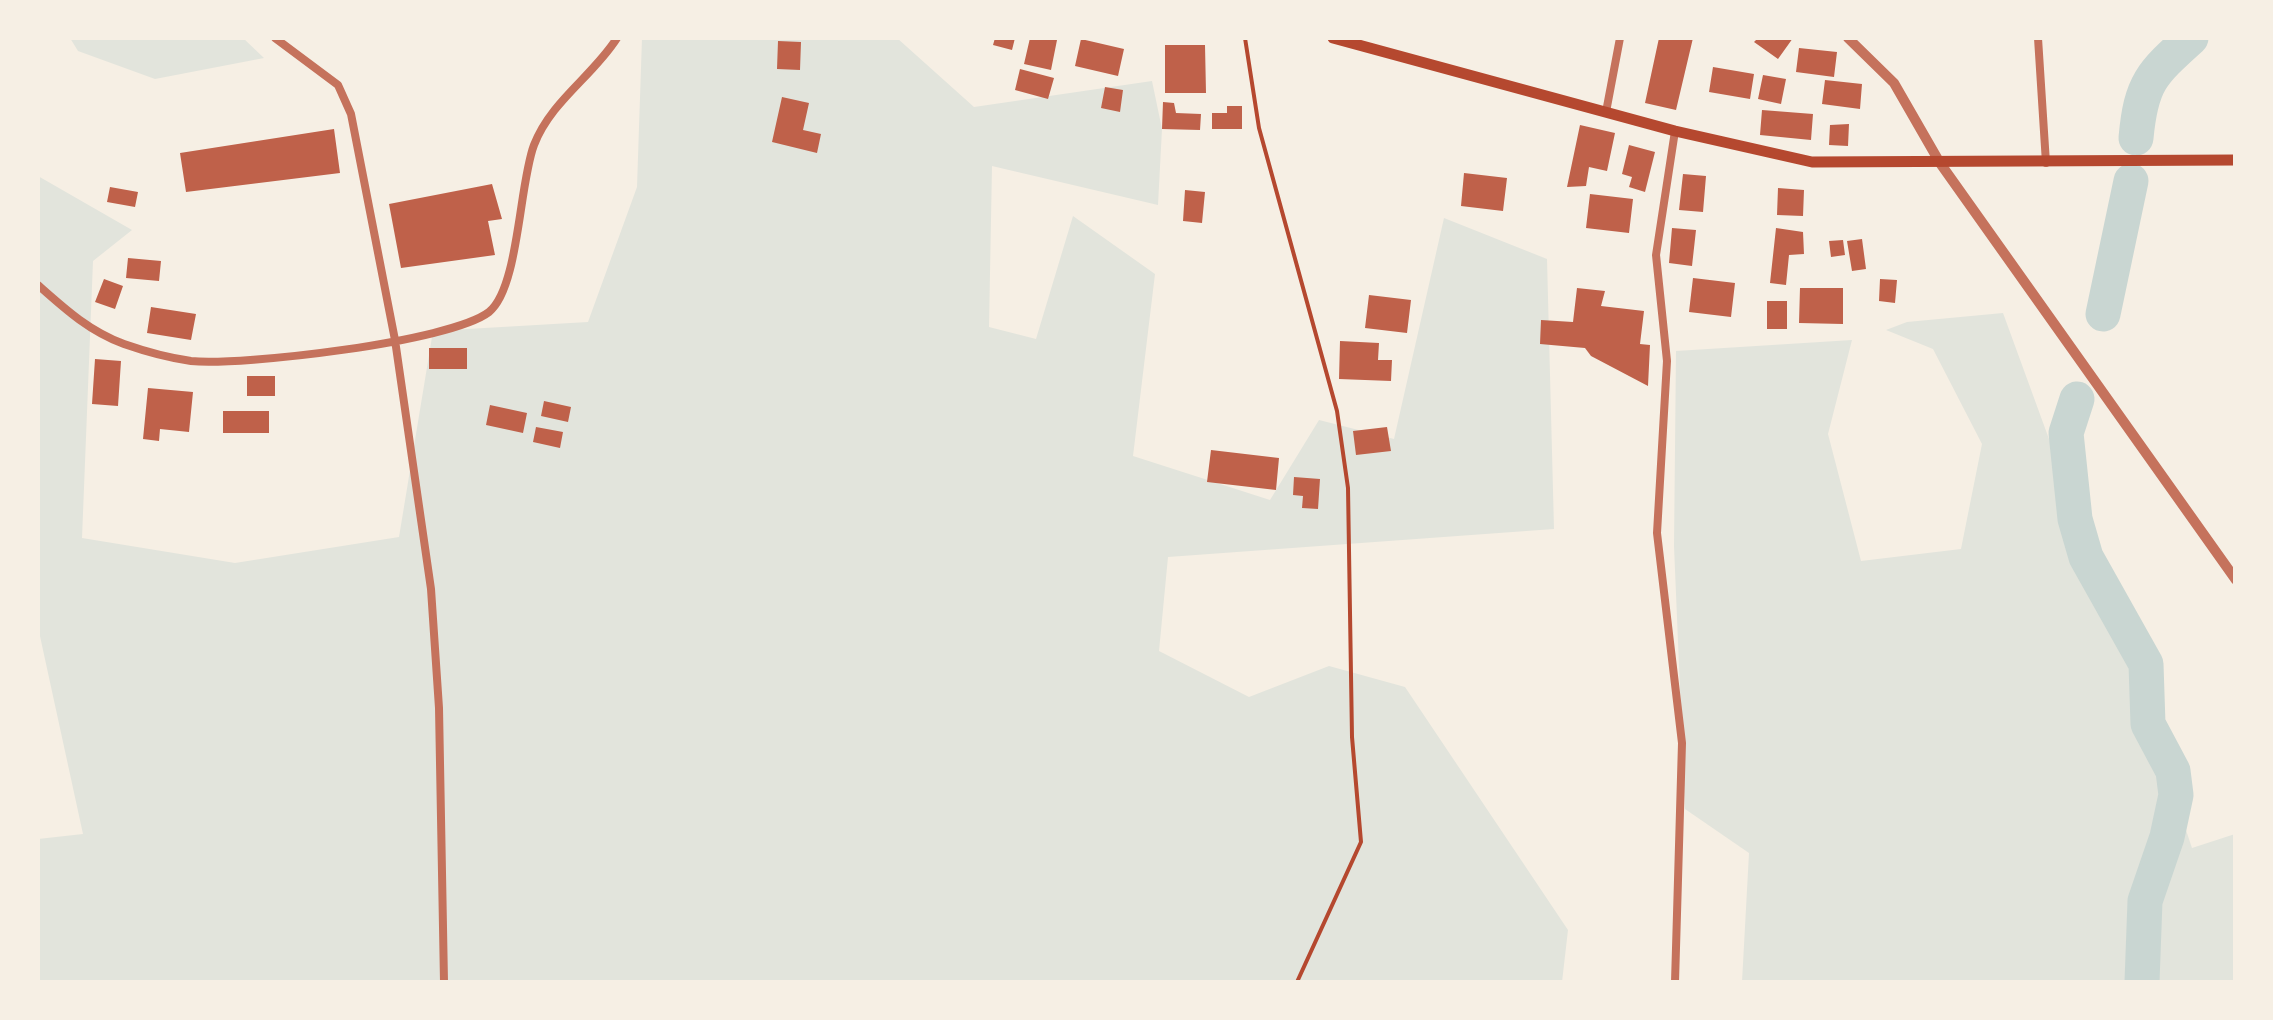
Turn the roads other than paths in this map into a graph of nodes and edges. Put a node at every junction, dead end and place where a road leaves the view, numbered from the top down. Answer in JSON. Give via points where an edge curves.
{"nodes":[{"id":1,"x":275,"y":38,"type":"edge"},
{"id":2,"x":617,"y":38,"type":"edge"},
{"id":3,"x":1333,"y":38,"type":"edge"},
{"id":4,"x":1620,"y":38,"type":"edge"},
{"id":5,"x":1848,"y":38,"type":"edge"},
{"id":6,"x":2038,"y":38,"type":"edge"},
{"id":7,"x":1606,"y":112,"type":"junction"},
{"id":8,"x":1675,"y":132,"type":"junction"},
{"id":9,"x":2236,"y":160,"type":"edge"},
{"id":10,"x":1940,"y":163,"type":"junction"},
{"id":11,"x":2046,"y":163,"type":"junction"},
{"id":12,"x":38,"y":285,"type":"edge"},
{"id":13,"x":395,"y":340,"type":"junction"},
{"id":14,"x":2236,"y":580,"type":"edge"},
{"id":15,"x":444,"y":982,"type":"edge"},
{"id":16,"x":1675,"y":982,"type":"edge"}],
"edges":[{"from":1,"to":13,"type":"street","via":[[338,85],[351,114]]},
{"from":2,"to":13,"type":"street","via":[[563,96],[534,145],[508,276],[491,311]]},
{"from":3,"to":7,"type":"main road"},
{"from":4,"to":7,"type":"street"},
{"from":5,"to":10,"type":"street","via":[[1894,82]]},
{"from":6,"to":11,"type":"street"},
{"from":7,"to":8,"type":"main road"},
{"from":8,"to":10,"type":"main road","via":[[1812,162]]},
{"from":8,"to":16,"type":"street","via":[[1656,254],[1667,361],[1657,533],[1682,743]]},
{"from":9,"to":11,"type":"main road"},
{"from":10,"to":11,"type":"main road"},
{"from":10,"to":14,"type":"street"},
{"from":12,"to":13,"type":"street","via":[[89,329],[191,361]]},
{"from":13,"to":15,"type":"street","via":[[432,589]]}]}
